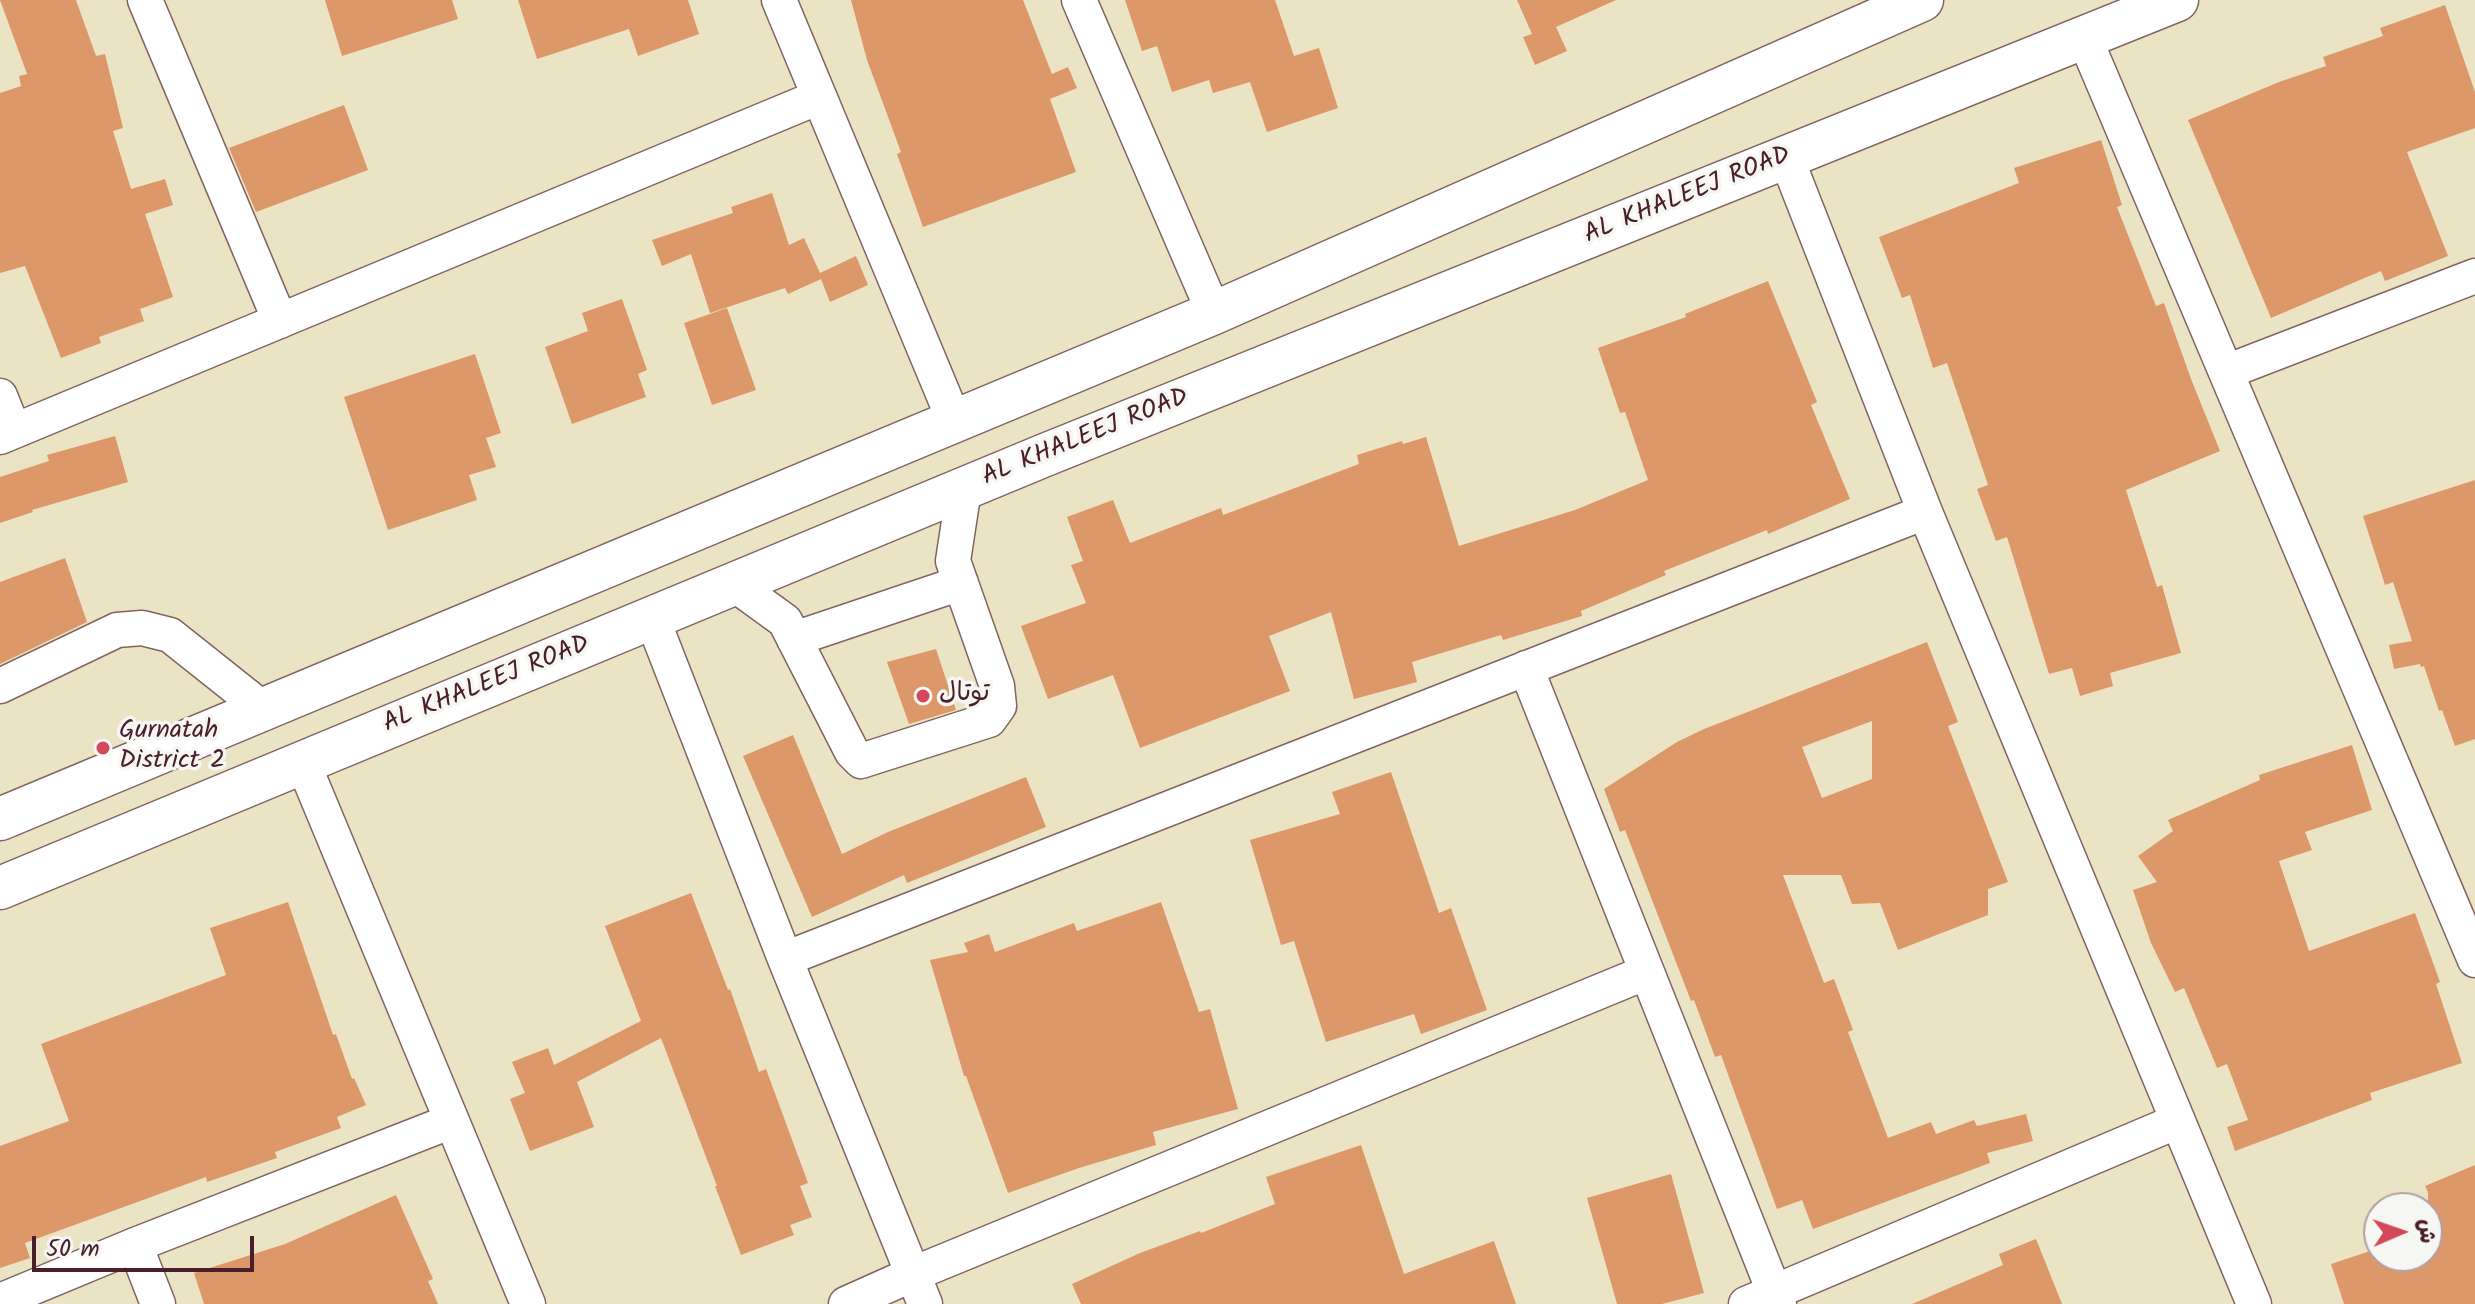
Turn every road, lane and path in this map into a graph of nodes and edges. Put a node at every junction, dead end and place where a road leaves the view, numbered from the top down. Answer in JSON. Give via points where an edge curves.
{"nodes":[{"id":1,"x":145,"y":0,"type":"edge"},
{"id":2,"x":779,"y":0,"type":"edge"},
{"id":3,"x":1079,"y":0,"type":"edge"},
{"id":4,"x":1922,"y":0,"type":"edge"},
{"id":5,"x":2177,"y":0,"type":"edge"},
{"id":6,"x":2084,"y":37,"type":"junction"},
{"id":7,"x":819,"y":97,"type":"junction"},
{"id":8,"x":1786,"y":157,"type":"junction"},
{"id":9,"x":2475,"y":276,"type":"edge"},
{"id":10,"x":1214,"y":313,"type":"junction"},
{"id":11,"x":280,"y":321,"type":"junction"},
{"id":12,"x":2226,"y":372,"type":"junction"},
{"id":13,"x":0,"y":396,"type":"edge"},
{"id":14,"x":954,"y":420,"type":"junction"},
{"id":15,"x":7,"y":434,"type":"edge"},
{"id":16,"x":964,"y":489,"type":"junction"},
{"id":17,"x":1925,"y":512,"type":"junction"},
{"id":18,"x":961,"y":583,"type":"junction"},
{"id":19,"x":734,"y":584,"type":"junction"},
{"id":20,"x":652,"y":618,"type":"junction"},
{"id":21,"x":794,"y":639,"type":"junction"},
{"id":22,"x":1526,"y":668,"type":"junction"},
{"id":23,"x":0,"y":686,"type":"edge"},
{"id":24,"x":263,"y":709,"type":"junction"},
{"id":25,"x":303,"y":763,"type":"junction"},
{"id":26,"x":0,"y":819,"type":"edge"},
{"id":27,"x":0,"y":888,"type":"edge"},
{"id":28,"x":785,"y":959,"type":"junction"},
{"id":29,"x":2475,"y":960,"type":"edge"},
{"id":30,"x":1647,"y":972,"type":"junction"},
{"id":31,"x":452,"y":1121,"type":"junction"},
{"id":32,"x":2178,"y":1121,"type":"junction"},
{"id":33,"x":135,"y":1245,"type":"junction"},
{"id":34,"x":919,"y":1289,"type":"edge"},
{"id":35,"x":1767,"y":1300,"type":"edge"},
{"id":36,"x":0,"y":1301,"type":"edge"},
{"id":37,"x":158,"y":1304,"type":"edge"},
{"id":38,"x":528,"y":1304,"type":"edge"},
{"id":39,"x":846,"y":1304,"type":"edge"},
{"id":40,"x":2254,"y":1304,"type":"edge"}],
"edges":[{"from":1,"to":11,"type":"street"},
{"from":2,"to":7,"type":"street"},
{"from":3,"to":10,"type":"street"},
{"from":4,"to":10,"type":"main road"},
{"from":5,"to":6,"type":"main road","name":"AL KHALEEJ ROAD"},
{"from":6,"to":8,"type":"main road","name":"AL KHALEEJ ROAD"},
{"from":6,"to":12,"type":"street"},
{"from":7,"to":11,"type":"street"},
{"from":7,"to":14,"type":"street"},
{"from":8,"to":16,"type":"main road","name":"AL KHALEEJ ROAD"},
{"from":8,"to":17,"type":"street"},
{"from":9,"to":12,"type":"street"},
{"from":10,"to":14,"type":"main road"},
{"from":11,"to":15,"type":"street"},
{"from":12,"to":29,"type":"street"},
{"from":13,"to":15,"type":"street"},
{"from":14,"to":24,"type":"main road"},
{"from":16,"to":18,"type":"street","via":[[953,561]]},
{"from":16,"to":19,"type":"main road","name":"AL KHALEEJ ROAD"},
{"from":17,"to":22,"type":"street"},
{"from":17,"to":32,"type":"street"},
{"from":18,"to":21,"type":"street"},
{"from":18,"to":21,"type":"street","via":[[997,686],[999,706],[989,720],[861,761]]},
{"from":19,"to":20,"type":"main road","name":"AL KHALEEJ ROAD"},
{"from":19,"to":21,"type":"street","via":[[785,621]]},
{"from":20,"to":25,"type":"main road","name":"AL KHALEEJ ROAD"},
{"from":20,"to":28,"type":"street"},
{"from":22,"to":28,"type":"street"},
{"from":22,"to":30,"type":"street"},
{"from":23,"to":24,"type":"street","via":[[117,630],[142,628],[170,635]]},
{"from":24,"to":26,"type":"main road"},
{"from":25,"to":27,"type":"main road","name":"AL KHALEEJ ROAD"},
{"from":25,"to":31,"type":"street"},
{"from":28,"to":34,"type":"street"},
{"from":30,"to":34,"type":"street"},
{"from":30,"to":35,"type":"street"},
{"from":31,"to":33,"type":"street"},
{"from":31,"to":38,"type":"street"},
{"from":32,"to":35,"type":"street"},
{"from":32,"to":40,"type":"street"},
{"from":33,"to":36,"type":"street"},
{"from":33,"to":37,"type":"street"},
{"from":34,"to":39,"type":"street"}]}
